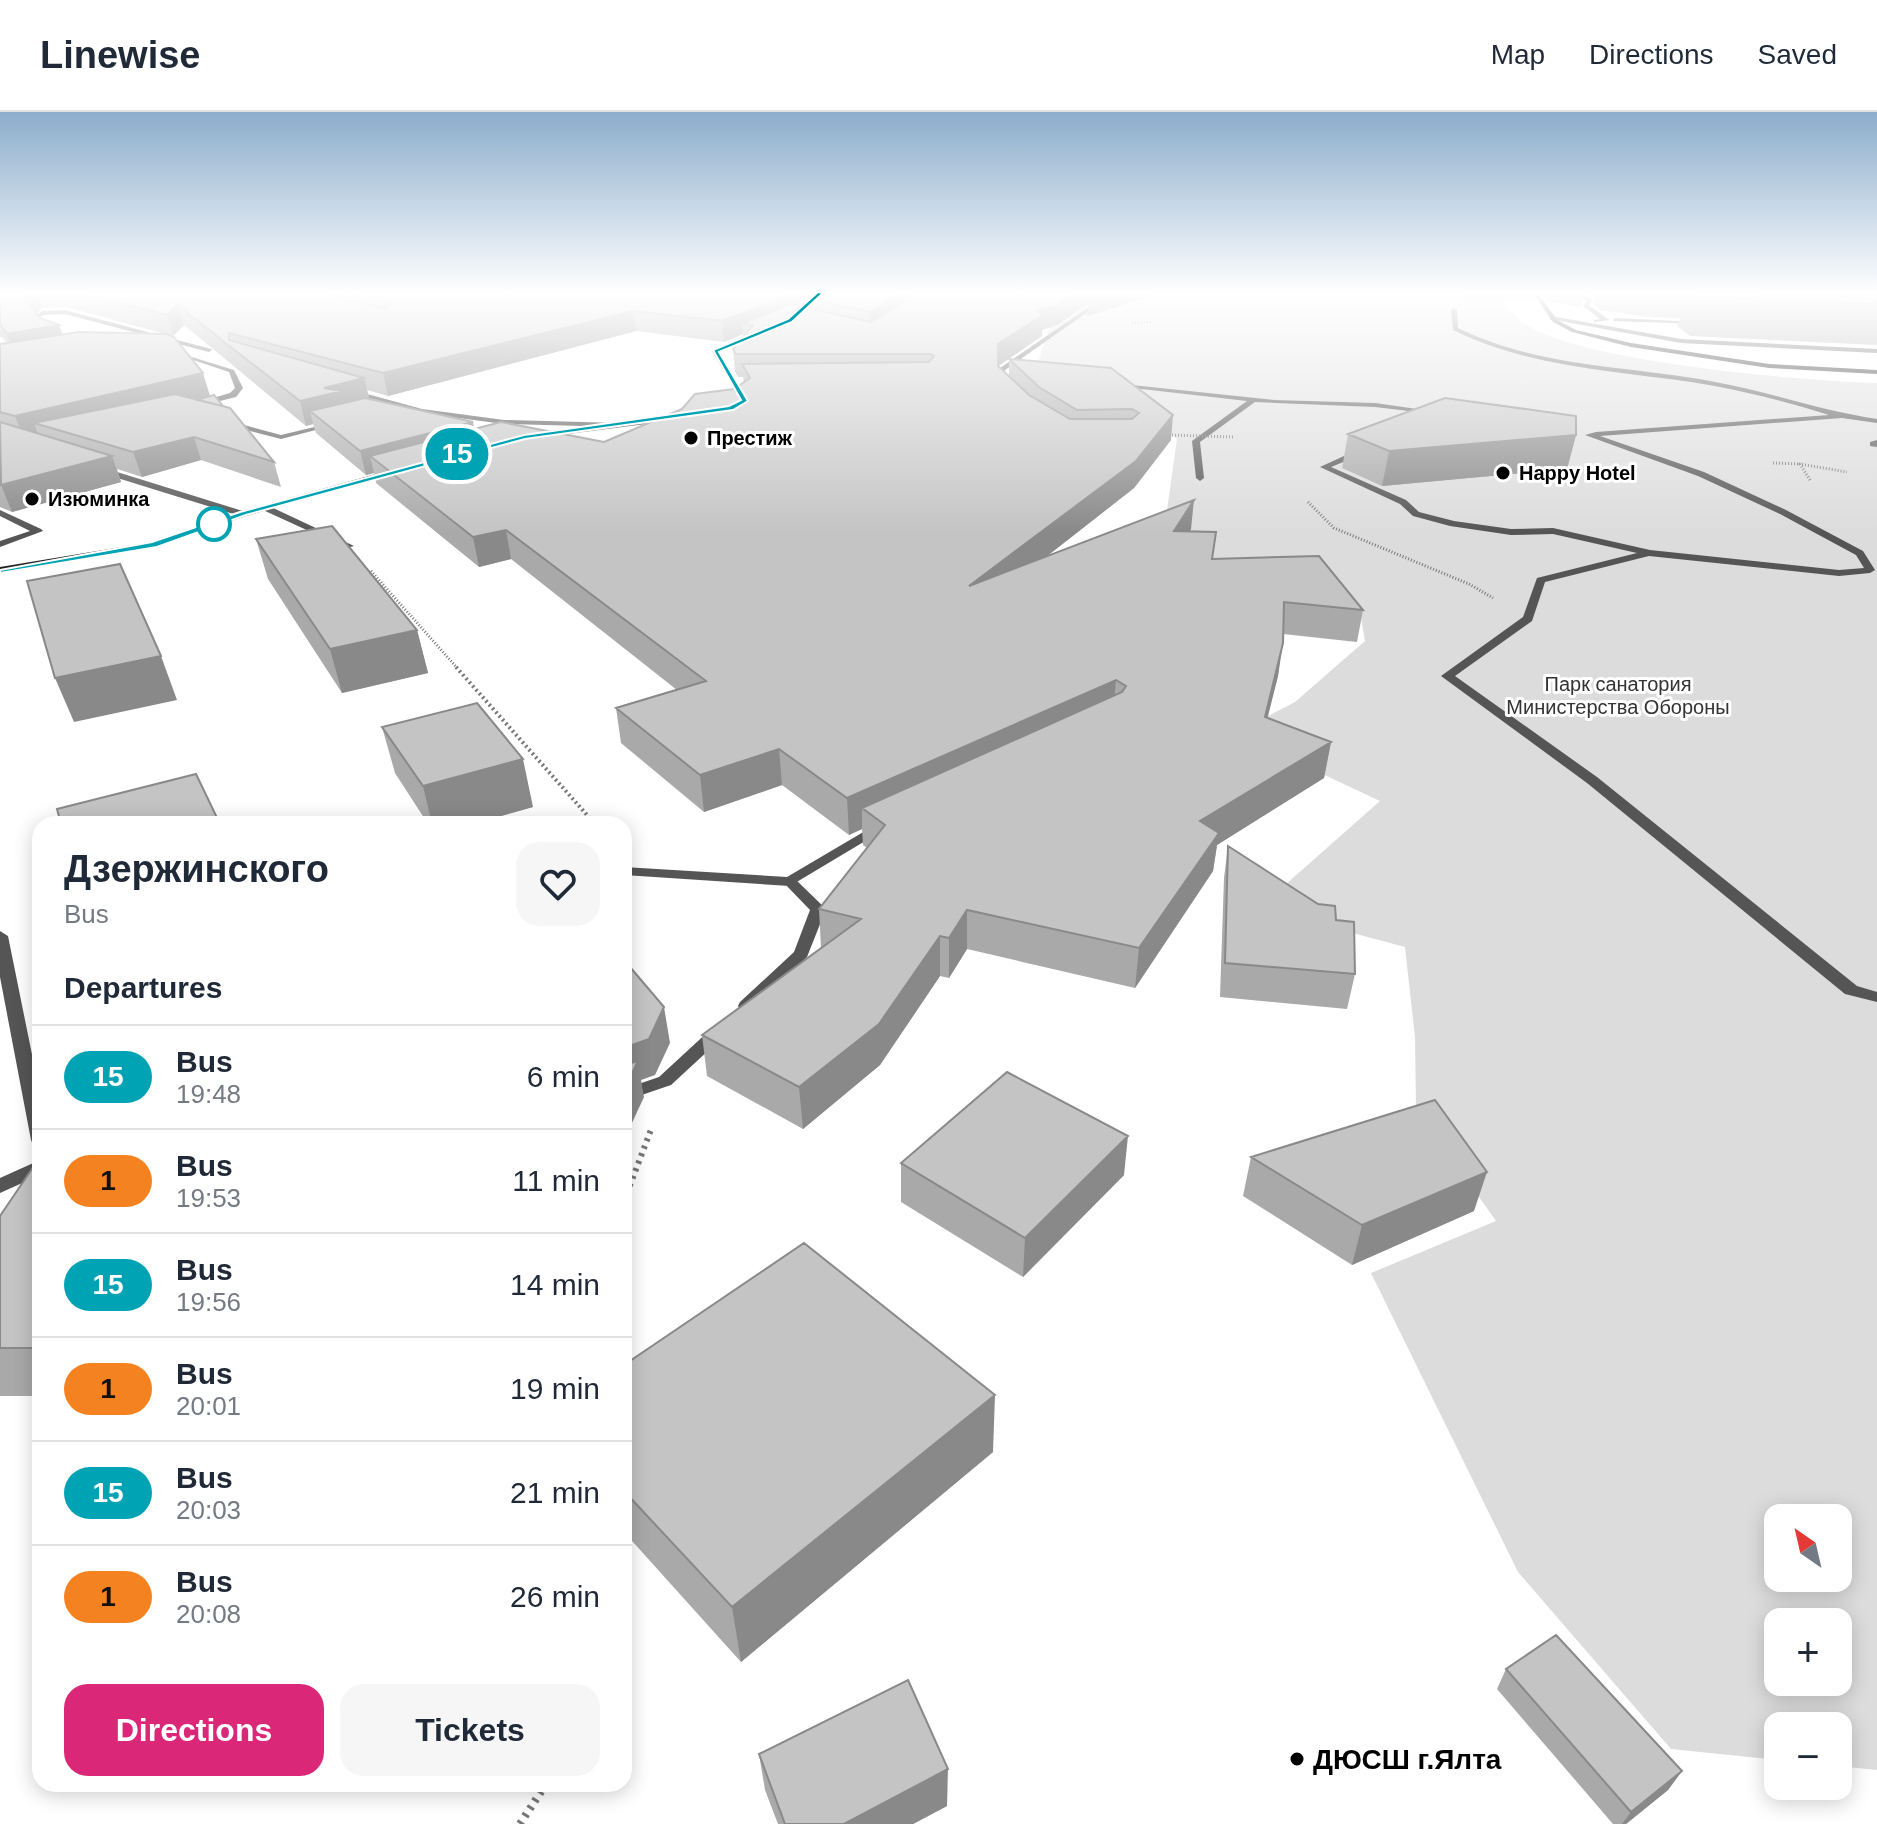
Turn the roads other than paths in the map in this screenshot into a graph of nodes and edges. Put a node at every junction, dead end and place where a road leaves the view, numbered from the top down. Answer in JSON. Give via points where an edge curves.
{"nodes":[{"id":1,"x":233,"y":373,"type":"edge"},
{"id":2,"x":728,"y":373,"type":"edge"},
{"id":3,"x":1003,"y":373,"type":"edge"},
{"id":4,"x":1632,"y":373,"type":"edge"},
{"id":5,"x":1004,"y":376,"type":"junction"},
{"id":6,"x":1018,"y":377,"type":"edge"},
{"id":7,"x":734,"y":382,"type":"junction"},
{"id":8,"x":749,"y":382,"type":"edge"},
{"id":9,"x":1104,"y":383,"type":"edge"},
{"id":10,"x":336,"y":387,"type":"edge"},
{"id":11,"x":1012,"y":396,"type":"edge"},
{"id":12,"x":1253,"y":400,"type":"junction"},
{"id":13,"x":193,"y":407,"type":"edge"},
{"id":14,"x":731,"y":408,"type":"edge"},
{"id":15,"x":1451,"y":415,"type":"edge"},
{"id":16,"x":689,"y":416,"type":"edge"},
{"id":17,"x":1842,"y":416,"type":"junction"},
{"id":18,"x":210,"y":418,"type":"edge"},
{"id":19,"x":1877,"y":421,"type":"edge"},
{"id":20,"x":343,"y":422,"type":"edge"},
{"id":21,"x":620,"y":425,"type":"junction"},
{"id":22,"x":1574,"y":433,"type":"edge"},
{"id":23,"x":1589,"y":435,"type":"junction"},
{"id":24,"x":524,"y":437,"type":"edge"},
{"id":25,"x":1375,"y":445,"type":"edge"},
{"id":26,"x":94,"y":468,"type":"edge"},
{"id":27,"x":404,"y":469,"type":"edge"},
{"id":28,"x":1200,"y":478,"type":"dead end"},
{"id":29,"x":266,"y":508,"type":"junction"},
{"id":30,"x":0,"y":513,"type":"edge"},
{"id":31,"x":243,"y":514,"type":"junction"},
{"id":32,"x":0,"y":544,"type":"edge"},
{"id":33,"x":349,"y":546,"type":"edge"},
{"id":34,"x":1650,"y":553,"type":"junction"},
{"id":35,"x":0,"y":570,"type":"edge"},
{"id":36,"x":897,"y":818,"type":"edge"},
{"id":37,"x":632,"y":872,"type":"edge"},
{"id":38,"x":790,"y":882,"type":"junction"},
{"id":39,"x":0,"y":936,"type":"edge"},
{"id":40,"x":1877,"y":997,"type":"edge"},
{"id":41,"x":632,"y":1092,"type":"edge"},
{"id":42,"x":32,"y":1099,"type":"edge"},
{"id":43,"x":32,"y":1171,"type":"edge"},
{"id":44,"x":0,"y":1186,"type":"edge"}],
"edges":[{"from":1,"to":13,"type":"street","via":[[239,388],[233,395]]},
{"from":2,"to":7,"type":"street"},
{"from":3,"to":5,"type":"street"},
{"from":4,"to":17,"type":"street","via":[[1807,403]]},
{"from":5,"to":6,"type":"street"},
{"from":5,"to":11,"type":"street","via":[[1002,386]]},
{"from":7,"to":8,"type":"street"},
{"from":7,"to":14,"type":"street","via":[[745,401]]},
{"from":9,"to":12,"type":"street"},
{"from":10,"to":21,"type":"street","via":[[421,411],[490,421]]},
{"from":12,"to":15,"type":"street","via":[[1375,405]]},
{"from":12,"to":28,"type":"street","via":[[1196,441]]},
{"from":16,"to":21,"type":"street"},
{"from":17,"to":19,"type":"street"},
{"from":17,"to":23,"type":"street"},
{"from":18,"to":20,"type":"street","via":[[281,437]]},
{"from":21,"to":24,"type":"street"},
{"from":22,"to":23,"type":"street"},
{"from":23,"to":34,"type":"street","via":[[1701,474],[1783,512],[1860,553],[1870,570],[1839,573]]},
{"from":25,"to":34,"type":"street","via":[[1324,467],[1403,502],[1416,514],[1453,524],[1553,531]]},
{"from":26,"to":31,"type":"street"},
{"from":27,"to":29,"type":"street"},
{"from":29,"to":31,"type":"street"},
{"from":29,"to":33,"type":"street"},
{"from":30,"to":32,"type":"street","via":[[38,531]]},
{"from":31,"to":35,"type":"street","via":[[154,545]]},
{"from":34,"to":40,"type":"street","via":[[1541,580],[1528,619],[1447,676],[1592,780],[1851,990]]},
{"from":36,"to":38,"type":"street"},
{"from":37,"to":38,"type":"street"},
{"from":38,"to":41,"type":"street","via":[[818,909],[801,954],[665,1081]]},
{"from":39,"to":42,"type":"street"},
{"from":43,"to":44,"type":"street"}]}
